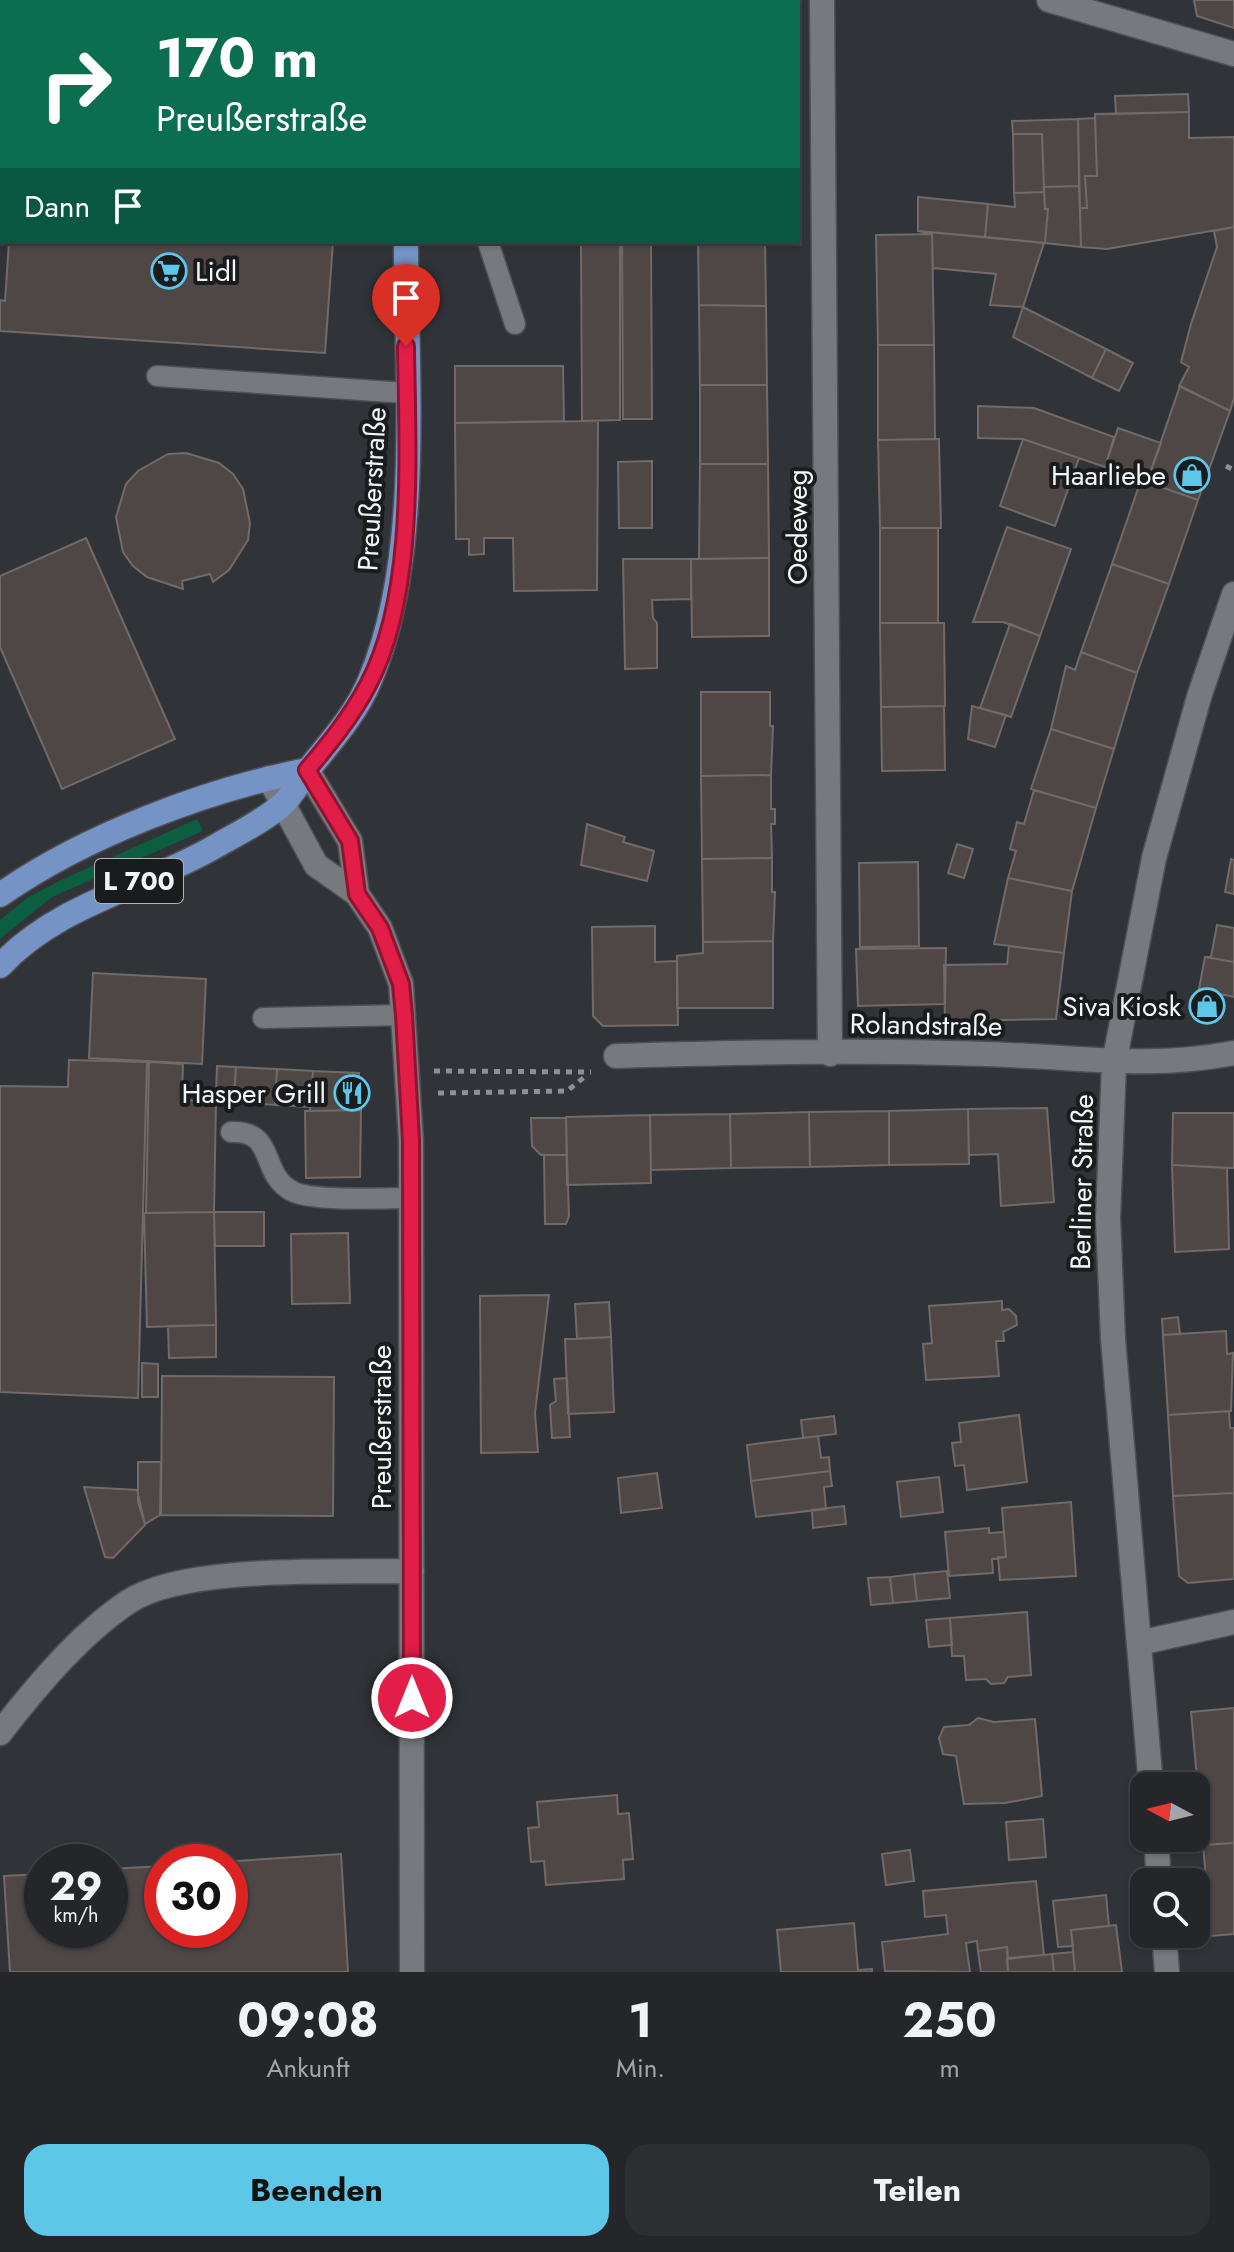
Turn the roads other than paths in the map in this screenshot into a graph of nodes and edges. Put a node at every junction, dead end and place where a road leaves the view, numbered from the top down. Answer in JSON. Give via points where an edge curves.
{"nodes":[{"id":1,"x":822,"y":0,"type":"edge"},
{"id":2,"x":1049,"y":0,"type":"edge"},
{"id":3,"x":1234,"y":54,"type":"edge"},
{"id":4,"x":406,"y":244,"type":"edge"},
{"id":5,"x":489,"y":244,"type":"edge"},
{"id":6,"x":515,"y":324,"type":"dead end"},
{"id":7,"x":157,"y":376,"type":"dead end"},
{"id":8,"x":406,"y":393,"type":"junction"},
{"id":9,"x":1234,"y":594,"type":"edge"},
{"id":10,"x":307,"y":770,"type":"junction"},
{"id":11,"x":269,"y":778,"type":"junction"},
{"id":12,"x":283,"y":803,"type":"junction"},
{"id":13,"x":357,"y":894,"type":"junction"},
{"id":14,"x":0,"y":895,"type":"edge"},
{"id":15,"x":0,"y":966,"type":"edge"},
{"id":16,"x":404,"y":1015,"type":"junction"},
{"id":17,"x":263,"y":1018,"type":"dead end"},
{"id":18,"x":1234,"y":1053,"type":"edge"},
{"id":19,"x":830,"y":1054,"type":"junction"},
{"id":20,"x":616,"y":1056,"type":"road end"},
{"id":21,"x":1114,"y":1063,"type":"junction"},
{"id":22,"x":231,"y":1132,"type":"dead end"},
{"id":23,"x":411,"y":1198,"type":"junction"},
{"id":24,"x":412,"y":1571,"type":"junction"},
{"id":25,"x":1234,"y":1622,"type":"edge"},
{"id":26,"x":1139,"y":1643,"type":"junction"},
{"id":27,"x":0,"y":1733,"type":"edge"},
{"id":28,"x":1150,"y":1772,"type":"edge"},
{"id":29,"x":1165,"y":1948,"type":"edge"},
{"id":30,"x":412,"y":1972,"type":"edge"},
{"id":31,"x":1167,"y":1972,"type":"edge"}],
"edges":[{"from":1,"to":19,"type":"street","name":"Oedeweg"},
{"from":2,"to":3,"type":"street"},
{"from":4,"to":8,"type":"main road","name":"Preußerstraße","number":"L 700"},
{"from":5,"to":6,"type":"lane"},
{"from":7,"to":8,"type":"lane"},
{"from":8,"to":10,"type":"main road","name":"Preußerstraße","number":"L 700","via":[[405,523],[386,636],[369,683],[343,727]]},
{"from":9,"to":21,"type":"street","name":"Berliner Straße","via":[[1154,858]]},
{"from":10,"to":11,"type":"main road","number":"L 700"},
{"from":10,"to":12,"type":"main road","number":"L 700"},
{"from":10,"to":13,"type":"street","name":"Preußerstraße","via":[[350,841]]},
{"from":11,"to":12,"type":"street","name":"Preußerstraße"},
{"from":11,"to":14,"type":"main road","number":"L 700","via":[[202,795],[37,869]]},
{"from":12,"to":13,"type":"street","name":"Preußerstraße","via":[[316,865]]},
{"from":12,"to":15,"type":"main road","number":"L 700","via":[[214,848],[76,910],[42,930]]},
{"from":13,"to":16,"type":"street","name":"Preußerstraße","via":[[380,928],[401,984]]},
{"from":16,"to":17,"type":"lane"},
{"from":16,"to":23,"type":"street","name":"Preußerstraße"},
{"from":18,"to":21,"type":"street","name":"Rolandstraße","via":[[1154,1064]]},
{"from":19,"to":20,"type":"street","name":"Rolandstraße"},
{"from":19,"to":21,"type":"street","name":"Rolandstraße","via":[[1029,1056]]},
{"from":21,"to":26,"type":"street","name":"Berliner Straße","via":[[1108,1218],[1113,1339]]},
{"from":22,"to":23,"type":"lane","via":[[247,1131],[262,1142],[277,1182],[295,1193]]},
{"from":23,"to":24,"type":"street","name":"Preußerstraße"},
{"from":24,"to":27,"type":"street","via":[[207,1577],[169,1583],[129,1601],[70,1653]]},
{"from":24,"to":30,"type":"street","name":"Preußerstraße"},
{"from":25,"to":26,"type":"street"},
{"from":26,"to":28,"type":"street","name":"Berliner Straße"},
{"from":29,"to":31,"type":"street"}]}
